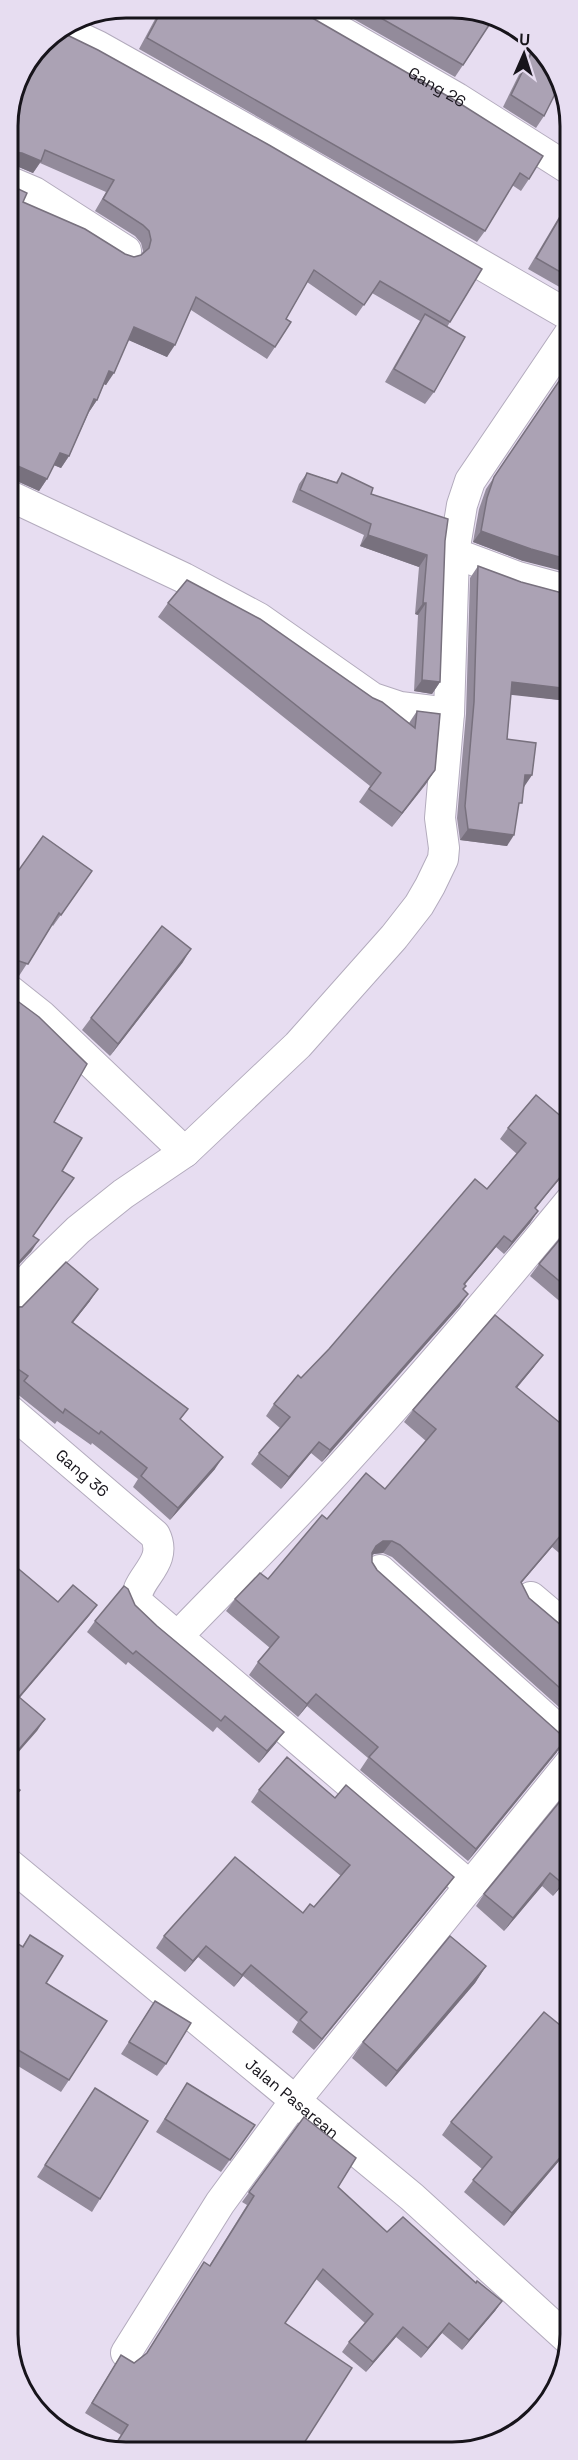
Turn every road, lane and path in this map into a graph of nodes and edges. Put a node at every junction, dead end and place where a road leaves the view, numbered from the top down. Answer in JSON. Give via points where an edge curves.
{"nodes":[{"id":1,"x":318,"y":18,"type":"edge"},
{"id":2,"x":71,"y":34,"type":"edge"},
{"id":3,"x":560,"y":163,"type":"edge"},
{"id":4,"x":18,"y":185,"type":"edge"},
{"id":5,"x":126,"y":250,"type":"dead end"},
{"id":6,"x":560,"y":310,"type":"edge"},
{"id":7,"x":560,"y":348,"type":"edge"},
{"id":8,"x":18,"y":500,"type":"edge"},
{"id":9,"x":454,"y":553,"type":"junction"},
{"id":10,"x":560,"y":588,"type":"edge"},
{"id":11,"x":449,"y":713,"type":"junction"},
{"id":12,"x":18,"y":997,"type":"edge"},
{"id":13,"x":185,"y":1152,"type":"junction"},
{"id":14,"x":560,"y":1213,"type":"edge"},
{"id":15,"x":18,"y":1291,"type":"edge"},
{"id":16,"x":18,"y":1418,"type":"edge"},
{"id":17,"x":380,"y":1570,"type":"edge"},
{"id":18,"x":531,"y":1597,"type":"edge"},
{"id":19,"x":560,"y":1622,"type":"edge"},
{"id":20,"x":177,"y":1637,"type":"junction"},
{"id":21,"x":560,"y":1731,"type":"edge"},
{"id":22,"x":560,"y":1775,"type":"edge"},
{"id":23,"x":18,"y":1871,"type":"edge"},
{"id":24,"x":470,"y":1886,"type":"junction"},
{"id":25,"x":295,"y":2101,"type":"junction"},
{"id":26,"x":560,"y":2332,"type":"edge"},
{"id":27,"x":126,"y":2353,"type":"dead end"}],
"edges":[{"from":1,"to":3,"type":"street","name":"Gang 26","via":[[457,98]]},
{"from":2,"to":6,"type":"street","via":[[269,142]]},
{"from":4,"to":5,"type":"street"},
{"from":7,"to":9,"type":"street","via":[[470,481]]},
{"from":8,"to":11,"type":"street","via":[[259,618],[373,698],[400,707]]},
{"from":9,"to":10,"type":"street"},
{"from":9,"to":11,"type":"street"},
{"from":11,"to":13,"type":"street","via":[[440,818],[443,859],[419,905],[298,1045]]},
{"from":12,"to":13,"type":"street"},
{"from":13,"to":15,"type":"street","via":[[78,1230]]},
{"from":14,"to":20,"type":"street","via":[[492,1296],[312,1498]]},
{"from":16,"to":20,"type":"street","name":"Gang 36","via":[[155,1535],[159,1542],[157,1558],[136,1597]]},
{"from":17,"to":21,"type":"street"},
{"from":18,"to":19,"type":"street"},
{"from":20,"to":24,"type":"street"},
{"from":22,"to":24,"type":"street"},
{"from":23,"to":25,"type":"street","name":"Jalan Pasarean"},
{"from":24,"to":25,"type":"street"},
{"from":25,"to":26,"type":"street","name":"Jalan Pasarean","via":[[412,2198]]},
{"from":25,"to":27,"type":"street","via":[[220,2203]]}]}
